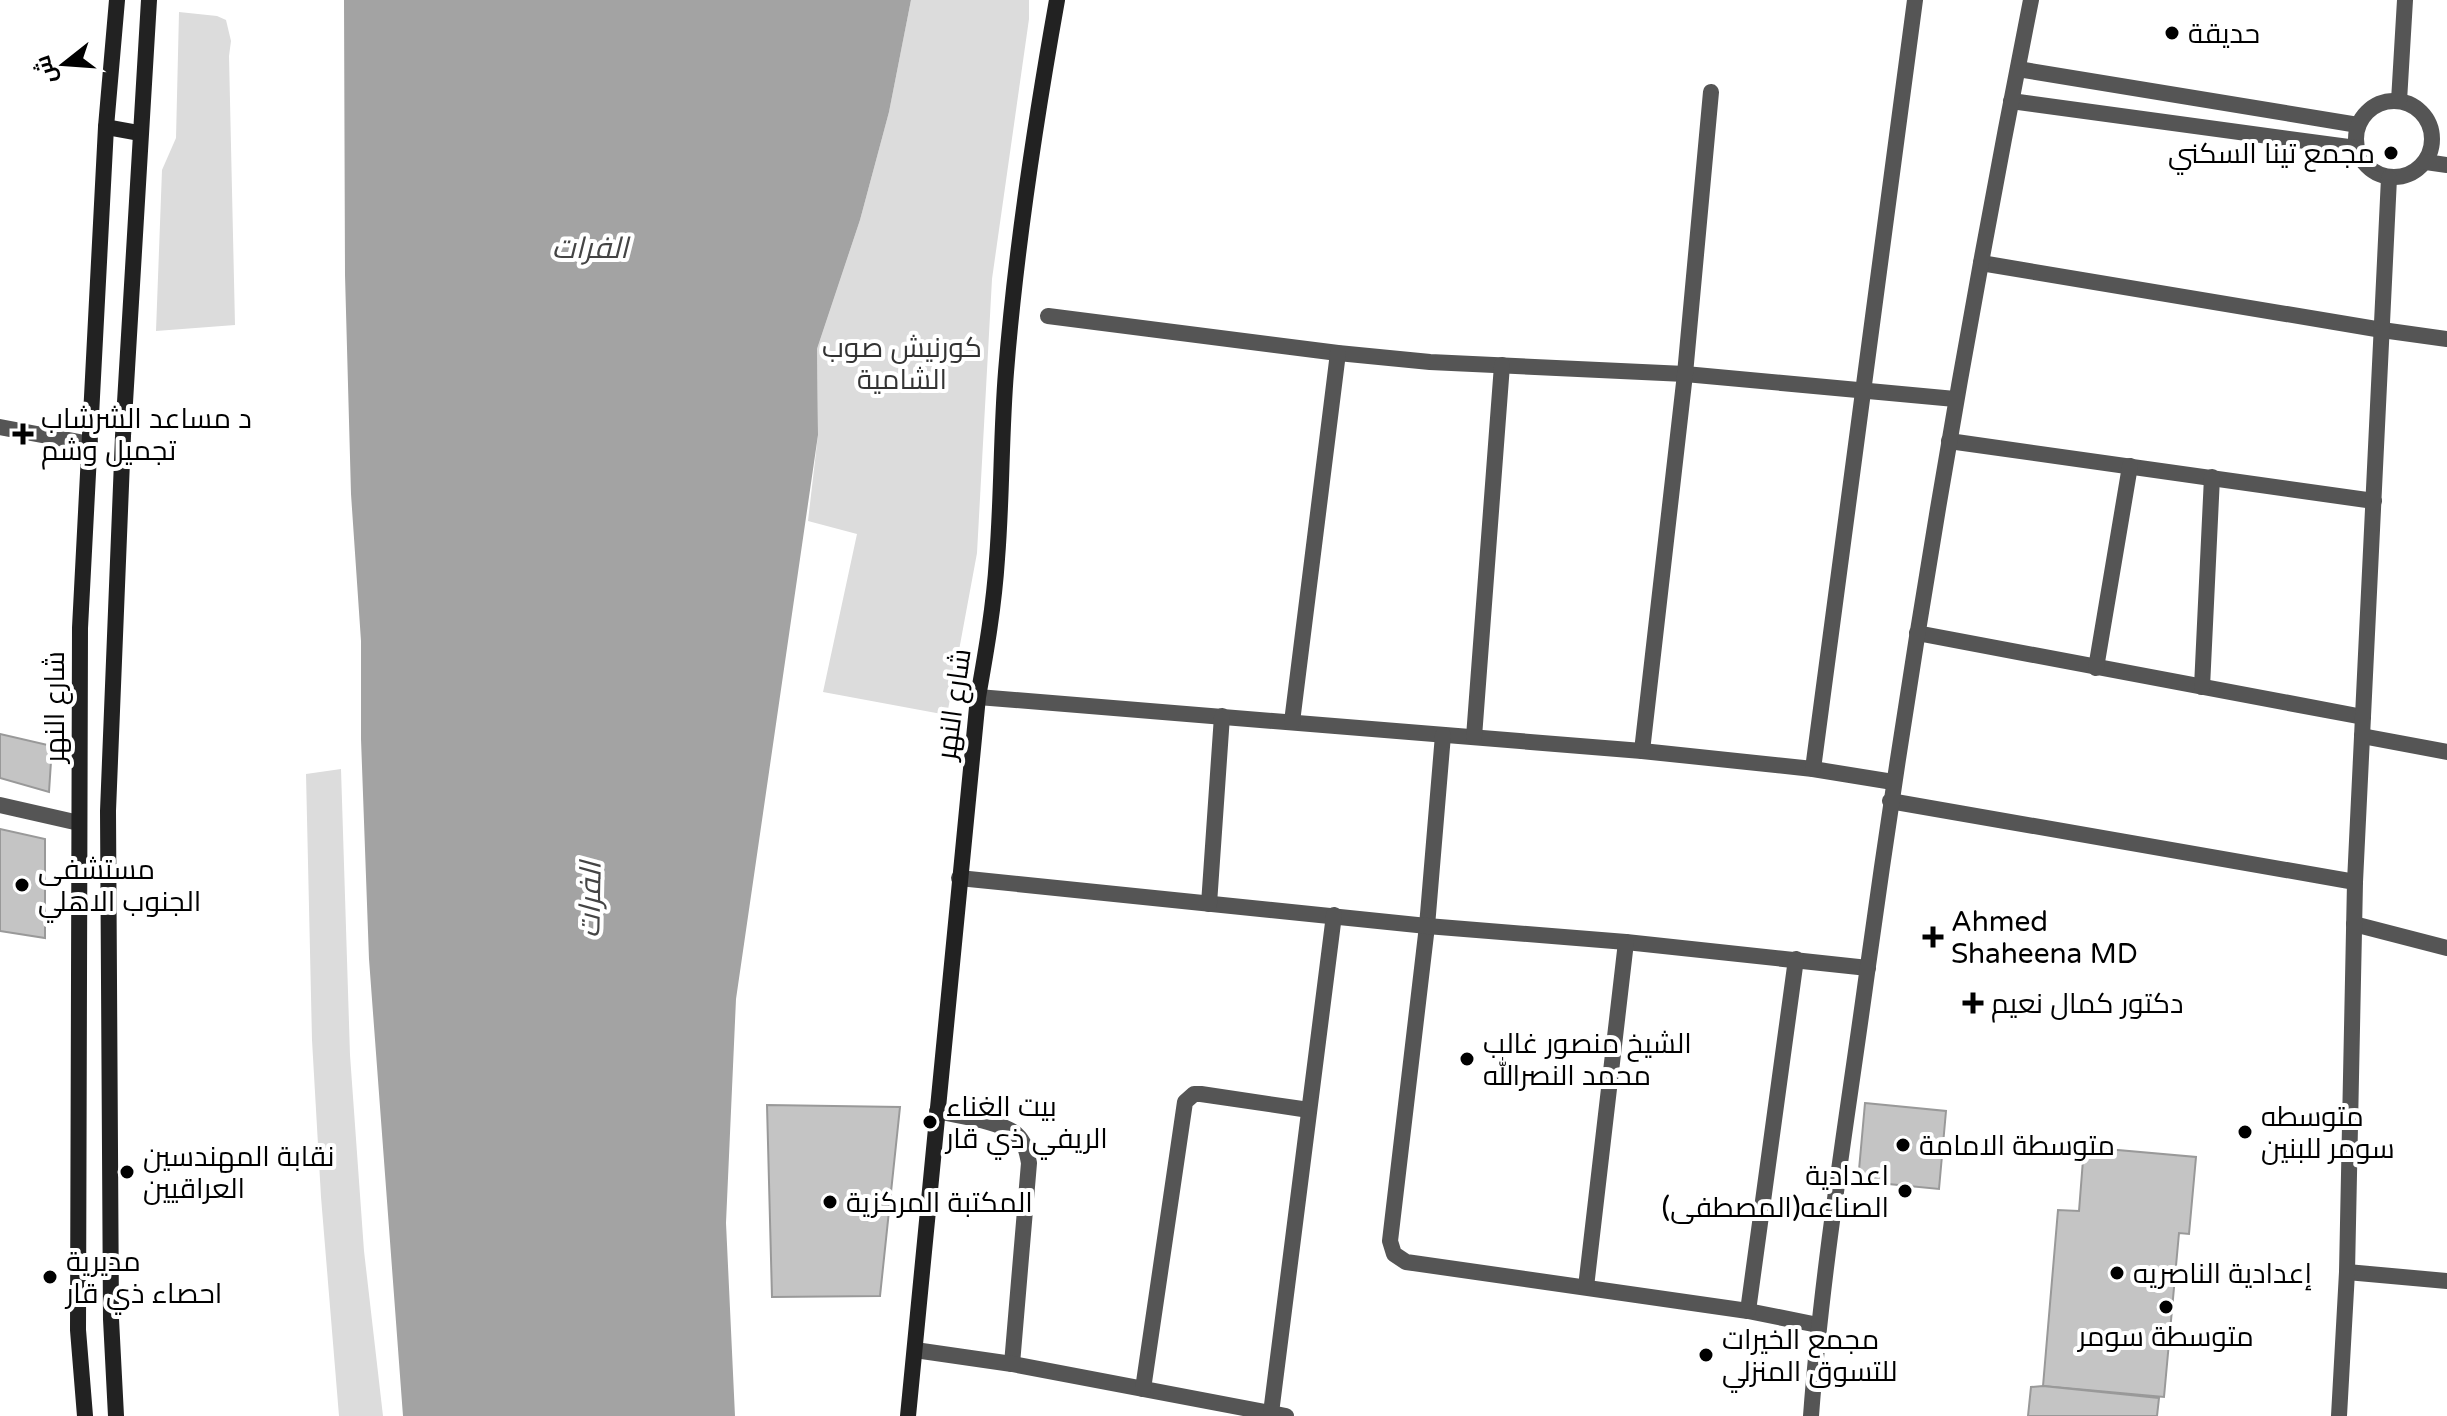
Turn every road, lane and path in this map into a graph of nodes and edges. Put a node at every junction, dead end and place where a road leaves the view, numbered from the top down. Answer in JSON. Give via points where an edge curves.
{"nodes":[{"id":1,"x":117,"y":0,"type":"edge"},
{"id":2,"x":149,"y":0,"type":"edge"},
{"id":3,"x":1057,"y":0,"type":"edge"},
{"id":4,"x":1915,"y":0,"type":"edge"},
{"id":5,"x":2031,"y":0,"type":"edge"},
{"id":6,"x":2405,"y":0,"type":"edge"},
{"id":7,"x":2018,"y":69,"type":"junction"},
{"id":8,"x":1711,"y":92,"type":"dead end"},
{"id":9,"x":2011,"y":101,"type":"junction"},
{"id":10,"x":2399,"y":101,"type":"junction"},
{"id":11,"x":2358,"y":125,"type":"junction"},
{"id":12,"x":106,"y":127,"type":"junction"},
{"id":13,"x":139,"y":133,"type":"junction"},
{"id":14,"x":2440,"y":138,"type":"edge"},
{"id":15,"x":2356,"y":148,"type":"junction"},
{"id":16,"x":2426,"y":162,"type":"junction"},
{"id":17,"x":2447,"y":165,"type":"edge"},
{"id":18,"x":2389,"y":178,"type":"junction"},
{"id":19,"x":1981,"y":263,"type":"junction"},
{"id":20,"x":1048,"y":316,"type":"dead end"},
{"id":21,"x":2382,"y":330,"type":"junction"},
{"id":22,"x":2447,"y":339,"type":"edge"},
{"id":23,"x":1338,"y":353,"type":"junction"},
{"id":24,"x":1502,"y":365,"type":"junction"},
{"id":25,"x":1685,"y":374,"type":"junction"},
{"id":26,"x":1864,"y":391,"type":"junction"},
{"id":27,"x":1955,"y":399,"type":"junction"},
{"id":28,"x":0,"y":427,"type":"edge"},
{"id":29,"x":1949,"y":441,"type":"junction"},
{"id":30,"x":90,"y":444,"type":"junction"},
{"id":31,"x":2130,"y":466,"type":"junction"},
{"id":32,"x":2212,"y":477,"type":"junction"},
{"id":33,"x":2374,"y":501,"type":"junction"},
{"id":34,"x":1917,"y":633,"type":"junction"},
{"id":35,"x":2096,"y":668,"type":"junction"},
{"id":36,"x":2202,"y":687,"type":"junction"},
{"id":37,"x":978,"y":697,"type":"junction"},
{"id":38,"x":1222,"y":716,"type":"junction"},
{"id":39,"x":2363,"y":717,"type":"junction"},
{"id":40,"x":1292,"y":722,"type":"junction"},
{"id":41,"x":1443,"y":735,"type":"junction"},
{"id":42,"x":2362,"y":736,"type":"junction"},
{"id":43,"x":1474,"y":737,"type":"junction"},
{"id":44,"x":1642,"y":751,"type":"junction"},
{"id":45,"x":2447,"y":752,"type":"edge"},
{"id":46,"x":1813,"y":769,"type":"junction"},
{"id":47,"x":1893,"y":782,"type":"junction"},
{"id":48,"x":1890,"y":801,"type":"junction"},
{"id":49,"x":0,"y":805,"type":"edge"},
{"id":50,"x":79,"y":823,"type":"junction"},
{"id":51,"x":959,"y":878,"type":"junction"},
{"id":52,"x":2355,"y":882,"type":"junction"},
{"id":53,"x":1209,"y":904,"type":"junction"},
{"id":54,"x":1334,"y":915,"type":"junction"},
{"id":55,"x":2354,"y":924,"type":"junction"},
{"id":56,"x":1427,"y":926,"type":"junction"},
{"id":57,"x":1626,"y":942,"type":"junction"},
{"id":58,"x":2447,"y":948,"type":"edge"},
{"id":59,"x":1796,"y":959,"type":"junction"},
{"id":60,"x":1868,"y":968,"type":"junction"},
{"id":61,"x":1309,"y":1110,"type":"junction"},
{"id":62,"x":937,"y":1111,"type":"junction"},
{"id":63,"x":109,"y":1176,"type":"junction"},
{"id":64,"x":78,"y":1177,"type":"junction"},
{"id":65,"x":2347,"y":1272,"type":"junction"},
{"id":66,"x":2447,"y":1281,"type":"edge"},
{"id":67,"x":1586,"y":1287,"type":"junction"},
{"id":68,"x":1748,"y":1311,"type":"junction"},
{"id":69,"x":1818,"y":1325,"type":"junction"},
{"id":70,"x":915,"y":1350,"type":"junction"},
{"id":71,"x":1012,"y":1364,"type":"junction"},
{"id":72,"x":1143,"y":1389,"type":"junction"},
{"id":73,"x":1279,"y":1415,"type":"edge"},
{"id":74,"x":85,"y":1416,"type":"edge"},
{"id":75,"x":116,"y":1416,"type":"edge"},
{"id":76,"x":908,"y":1416,"type":"edge"},
{"id":77,"x":1811,"y":1416,"type":"edge"},
{"id":78,"x":2339,"y":1416,"type":"edge"}],
"edges":[{"from":1,"to":12,"type":"main road","name":"شارع النهر"},
{"from":2,"to":13,"type":"main road","name":"شارع النهر"},
{"from":3,"to":37,"type":"main road","name":"شارع النهر","via":[[1014,283],[993,607]]},
{"from":4,"to":26,"type":"street"},
{"from":5,"to":7,"type":"street"},
{"from":6,"to":10,"type":"street"},
{"from":7,"to":9,"type":"street"},
{"from":7,"to":11,"type":"street"},
{"from":8,"to":25,"type":"street"},
{"from":9,"to":15,"type":"street"},
{"from":9,"to":19,"type":"street"},
{"from":10,"to":11,"type":"street","via":[[2375,106]]},
{"from":10,"to":14,"type":"street","via":[[2423,113]]},
{"from":11,"to":15,"type":"street"},
{"from":12,"to":13,"type":"main road"},
{"from":12,"to":30,"type":"main road","name":"شارع النهر"},
{"from":13,"to":63,"type":"main road","name":"شارع النهر","via":[[108,811]]},
{"from":14,"to":16,"type":"street"},
{"from":15,"to":18,"type":"street","via":[[2368,168]]},
{"from":16,"to":17,"type":"street"},
{"from":16,"to":18,"type":"street","via":[[2403,177]]},
{"from":18,"to":21,"type":"street"},
{"from":19,"to":21,"type":"street"},
{"from":19,"to":27,"type":"street"},
{"from":20,"to":23,"type":"street"},
{"from":21,"to":22,"type":"street"},
{"from":21,"to":33,"type":"street"},
{"from":23,"to":24,"type":"street"},
{"from":23,"to":40,"type":"street"},
{"from":24,"to":25,"type":"street"},
{"from":24,"to":43,"type":"street"},
{"from":25,"to":26,"type":"street"},
{"from":25,"to":44,"type":"street"},
{"from":26,"to":27,"type":"street"},
{"from":26,"to":46,"type":"street"},
{"from":27,"to":29,"type":"street"},
{"from":28,"to":30,"type":"street"},
{"from":29,"to":31,"type":"street"},
{"from":29,"to":34,"type":"street"},
{"from":30,"to":50,"type":"main road","name":"شارع النهر","via":[[80,628]]},
{"from":31,"to":32,"type":"street"},
{"from":31,"to":35,"type":"street"},
{"from":32,"to":33,"type":"street"},
{"from":32,"to":36,"type":"street"},
{"from":33,"to":39,"type":"street"},
{"from":34,"to":35,"type":"street"},
{"from":34,"to":47,"type":"street"},
{"from":35,"to":36,"type":"street"},
{"from":36,"to":39,"type":"street"},
{"from":37,"to":38,"type":"street"},
{"from":37,"to":51,"type":"main road","name":"شارع النهر"},
{"from":38,"to":40,"type":"street"},
{"from":38,"to":53,"type":"street"},
{"from":39,"to":42,"type":"street"},
{"from":40,"to":41,"type":"street"},
{"from":41,"to":43,"type":"street"},
{"from":41,"to":56,"type":"street"},
{"from":42,"to":45,"type":"street"},
{"from":42,"to":52,"type":"street"},
{"from":43,"to":44,"type":"street"},
{"from":44,"to":46,"type":"street"},
{"from":46,"to":47,"type":"street"},
{"from":47,"to":48,"type":"street"},
{"from":48,"to":52,"type":"street"},
{"from":48,"to":60,"type":"street"},
{"from":49,"to":50,"type":"street"},
{"from":50,"to":64,"type":"main road","name":"شارع النهر"},
{"from":51,"to":53,"type":"street"},
{"from":51,"to":62,"type":"main road","name":"شارع النهر"},
{"from":52,"to":55,"type":"street"},
{"from":53,"to":54,"type":"street"},
{"from":54,"to":56,"type":"street"},
{"from":54,"to":61,"type":"street"},
{"from":55,"to":58,"type":"street"},
{"from":55,"to":65,"type":"street"},
{"from":56,"to":57,"type":"street"},
{"from":56,"to":67,"type":"street","via":[[1390,1241],[1394,1254],[1406,1262]]},
{"from":57,"to":59,"type":"street"},
{"from":57,"to":67,"type":"street"},
{"from":59,"to":60,"type":"street"},
{"from":59,"to":68,"type":"street"},
{"from":60,"to":69,"type":"street"},
{"from":61,"to":72,"type":"street","via":[[1201,1094],[1185,1102]]},
{"from":61,"to":73,"type":"street"},
{"from":62,"to":70,"type":"main road","name":"شارع النهر"},
{"from":62,"to":71,"type":"street","via":[[1000,1127],[1025,1145],[1029,1163]]},
{"from":63,"to":64,"type":"main road"},
{"from":63,"to":75,"type":"main road","name":"شارع النهر"},
{"from":64,"to":74,"type":"main road","name":"شارع النهر","via":[[78,1330]]},
{"from":65,"to":66,"type":"street"},
{"from":65,"to":78,"type":"street"},
{"from":67,"to":68,"type":"street"},
{"from":68,"to":69,"type":"street"},
{"from":69,"to":77,"type":"street"},
{"from":70,"to":71,"type":"street"},
{"from":70,"to":76,"type":"main road","name":"شارع النهر"},
{"from":71,"to":72,"type":"street"},
{"from":72,"to":73,"type":"street"}]}
